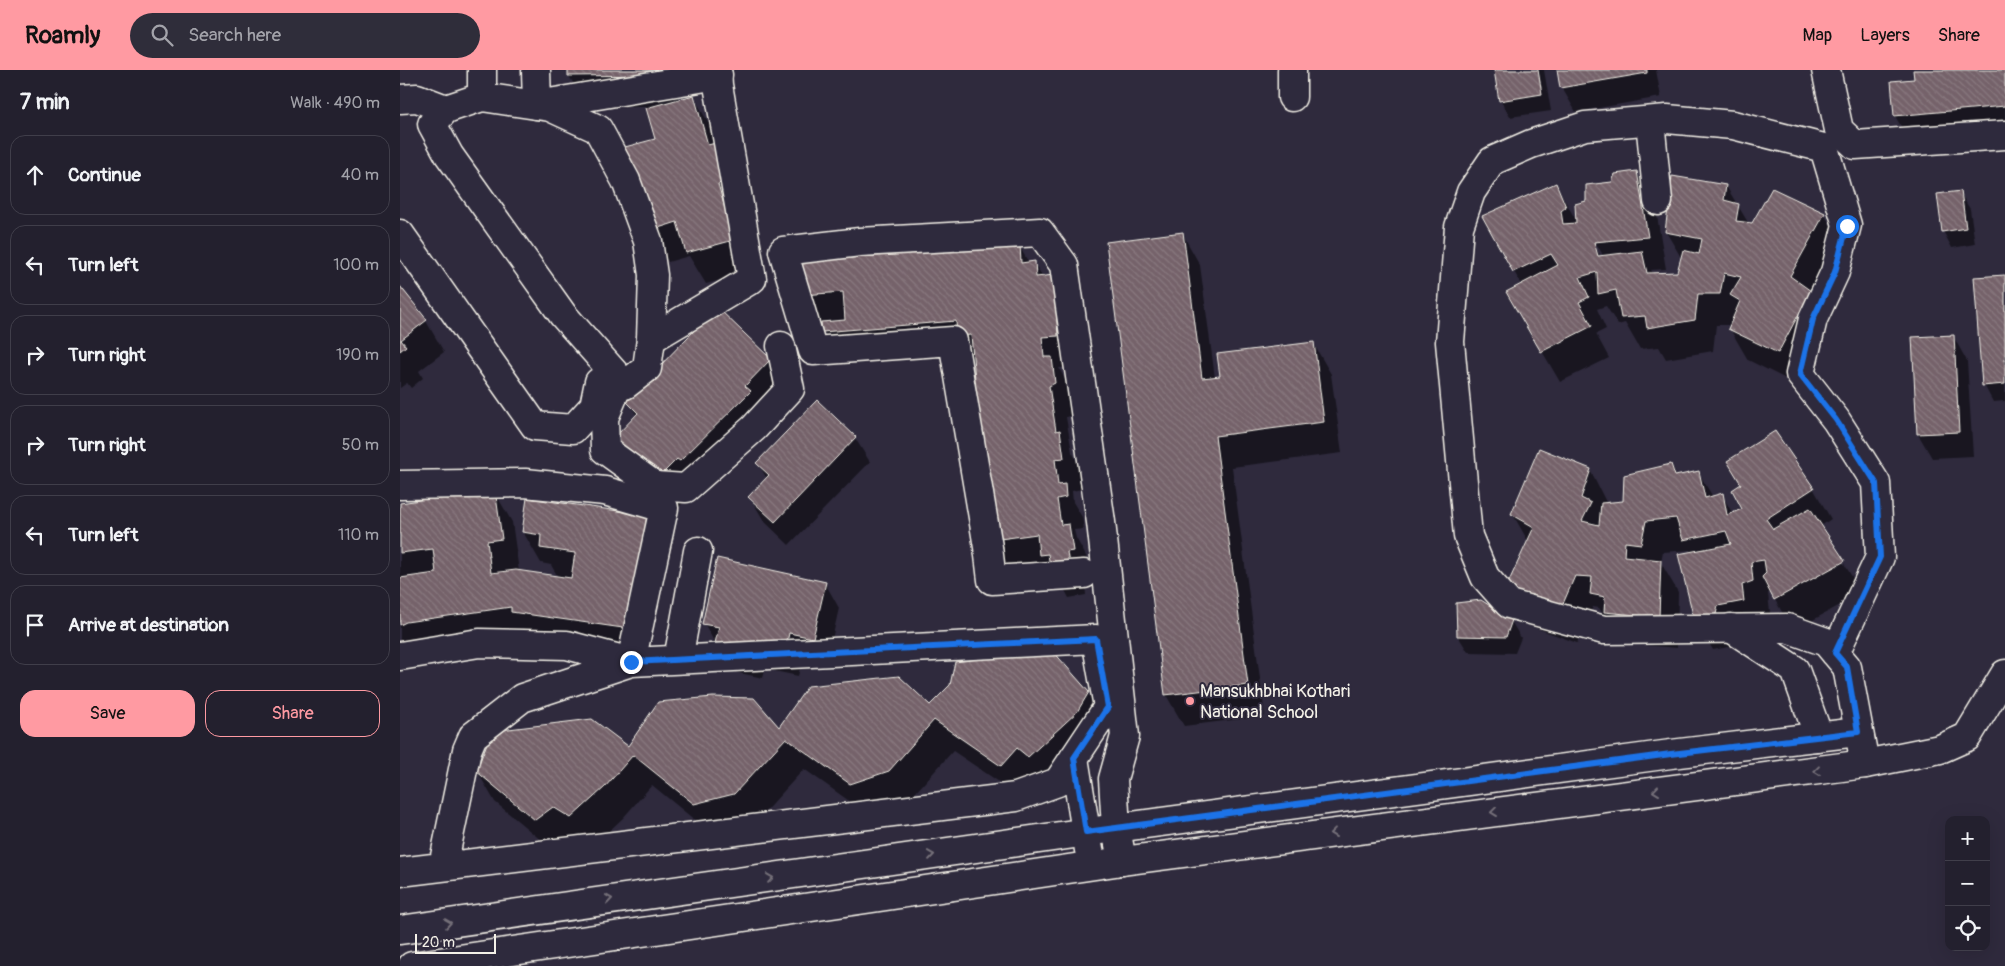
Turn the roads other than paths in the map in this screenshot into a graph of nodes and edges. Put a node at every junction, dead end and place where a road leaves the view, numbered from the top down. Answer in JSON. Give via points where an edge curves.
{"nodes":[{"id":1,"x":482,"y":70,"type":"edge"},
{"id":2,"x":536,"y":70,"type":"edge"},
{"id":3,"x":1292,"y":70,"type":"edge"},
{"id":4,"x":1826,"y":70,"type":"edge"},
{"id":5,"x":717,"y":72,"type":"edge"},
{"id":6,"x":482,"y":97,"type":"junction"},
{"id":7,"x":1292,"y":97,"type":"dead end"},
{"id":8,"x":400,"y":99,"type":"edge"},
{"id":9,"x":537,"y":105,"type":"junction"},
{"id":10,"x":446,"y":109,"type":"junction"},
{"id":11,"x":1650,"y":121,"type":"junction"},
{"id":12,"x":2005,"y":135,"type":"edge"},
{"id":13,"x":1658,"y":201,"type":"dead end"},
{"id":14,"x":400,"y":234,"type":"edge"},
{"id":15,"x":651,"y":339,"type":"junction"},
{"id":16,"x":781,"y":346,"type":"dead end"},
{"id":17,"x":611,"y":370,"type":"junction"},
{"id":18,"x":400,"y":485,"type":"edge"},
{"id":19,"x":698,"y":551,"type":"dead end"},
{"id":20,"x":1084,"y":574,"type":"dead end"},
{"id":21,"x":1732,"y":628,"type":"junction"},
{"id":22,"x":1835,"y":653,"type":"junction"},
{"id":23,"x":400,"y":656,"type":"edge"},
{"id":24,"x":678,"y":659,"type":"junction"},
{"id":25,"x":631,"y":662,"type":"junction"},
{"id":26,"x":2005,"y":674,"type":"edge"},
{"id":27,"x":1858,"y":732,"type":"junction"},
{"id":28,"x":1816,"y":737,"type":"junction"},
{"id":29,"x":1074,"y":758,"type":"junction"},
{"id":30,"x":1865,"y":764,"type":"junction"},
{"id":31,"x":1116,"y":828,"type":"junction"},
{"id":32,"x":1086,"y":832,"type":"junction"},
{"id":33,"x":1122,"y":861,"type":"junction"},
{"id":34,"x":443,"y":866,"type":"junction"},
{"id":35,"x":1092,"y":866,"type":"junction"},
{"id":36,"x":400,"y":872,"type":"edge"},
{"id":37,"x":563,"y":906,"type":"junction"},
{"id":38,"x":400,"y":930,"type":"edge"},
{"id":39,"x":569,"y":954,"type":"edge"},
{"id":40,"x":412,"y":966,"type":"edge"}],
"edges":[{"from":1,"to":6,"type":"street"},
{"from":2,"to":9,"type":"street"},
{"from":3,"to":7,"type":"street"},
{"from":4,"to":12,"type":"street","via":[[1840,130],[1855,145]]},
{"from":5,"to":9,"type":"street"},
{"from":5,"to":15,"type":"street","via":[[752,279]]},
{"from":6,"to":9,"type":"street"},
{"from":6,"to":10,"type":"street"},
{"from":8,"to":10,"type":"street","via":[[417,98]]},
{"from":9,"to":15,"type":"street","via":[[550,107],[598,129],[626,181],[648,241],[654,275]]},
{"from":10,"to":17,"type":"street","via":[[432,124],[449,156],[563,316]]},
{"from":11,"to":13,"type":"street"},
{"from":11,"to":21,"type":"street","via":[[1585,126],[1531,144],[1492,161],[1471,192],[1459,227],[1450,342],[1468,536],[1485,577],[1509,604],[1604,630]]},
{"from":11,"to":22,"type":"street","via":[[1667,119],[1733,125],[1824,148],[1847,226],[1835,272],[1813,319],[1800,374],[1836,420],[1876,483],[1880,557]]},
{"from":14,"to":17,"type":"street","via":[[535,426],[574,429],[594,406]]},
{"from":15,"to":17,"type":"street","via":[[647,368],[624,385]]},
{"from":16,"to":17,"type":"street","via":[[790,389],[754,428],[686,488],[655,486],[605,450],[604,418]]},
{"from":18,"to":25,"type":"street","via":[[525,482],[605,492],[664,508]]},
{"from":19,"to":24,"type":"street"},
{"from":20,"to":31,"type":"street","via":[[992,580],[953,341],[813,351],[783,251],[860,242],[1040,232],[1064,264],[1101,522],[1125,736],[1113,779]]},
{"from":21,"to":22,"type":"street","via":[[1787,628],[1826,642]]},
{"from":21,"to":28,"type":"street","via":[[1794,670],[1816,726]]},
{"from":22,"to":27,"type":"street","via":[[1847,667]]},
{"from":23,"to":25,"type":"street","via":[[479,643],[567,645]]},
{"from":24,"to":25,"type":"street"},
{"from":24,"to":29,"type":"street","via":[[1096,639],[1108,707]]},
{"from":25,"to":34,"type":"street","via":[[522,698],[474,736],[467,750]]},
{"from":26,"to":30,"type":"street","via":[[1967,737],[1940,749]]},
{"from":27,"to":28,"type":"street"},
{"from":27,"to":30,"type":"street"},
{"from":28,"to":31,"type":"street"},
{"from":29,"to":32,"type":"street"},
{"from":29,"to":34,"type":"street","via":[[1058,782],[1016,797]]},
{"from":30,"to":33,"type":"street","one_way":true},
{"from":31,"to":32,"type":"street"},
{"from":31,"to":33,"type":"street"},
{"from":32,"to":35,"type":"street"},
{"from":37,"to":32,"type":"street","one_way":true},
{"from":33,"to":35,"type":"street"},
{"from":34,"to":36,"type":"street"},
{"from":35,"to":39,"type":"street"},
{"from":38,"to":37,"type":"street","one_way":true},
{"from":37,"to":39,"type":"street"},
{"from":39,"to":40,"type":"street"}]}
